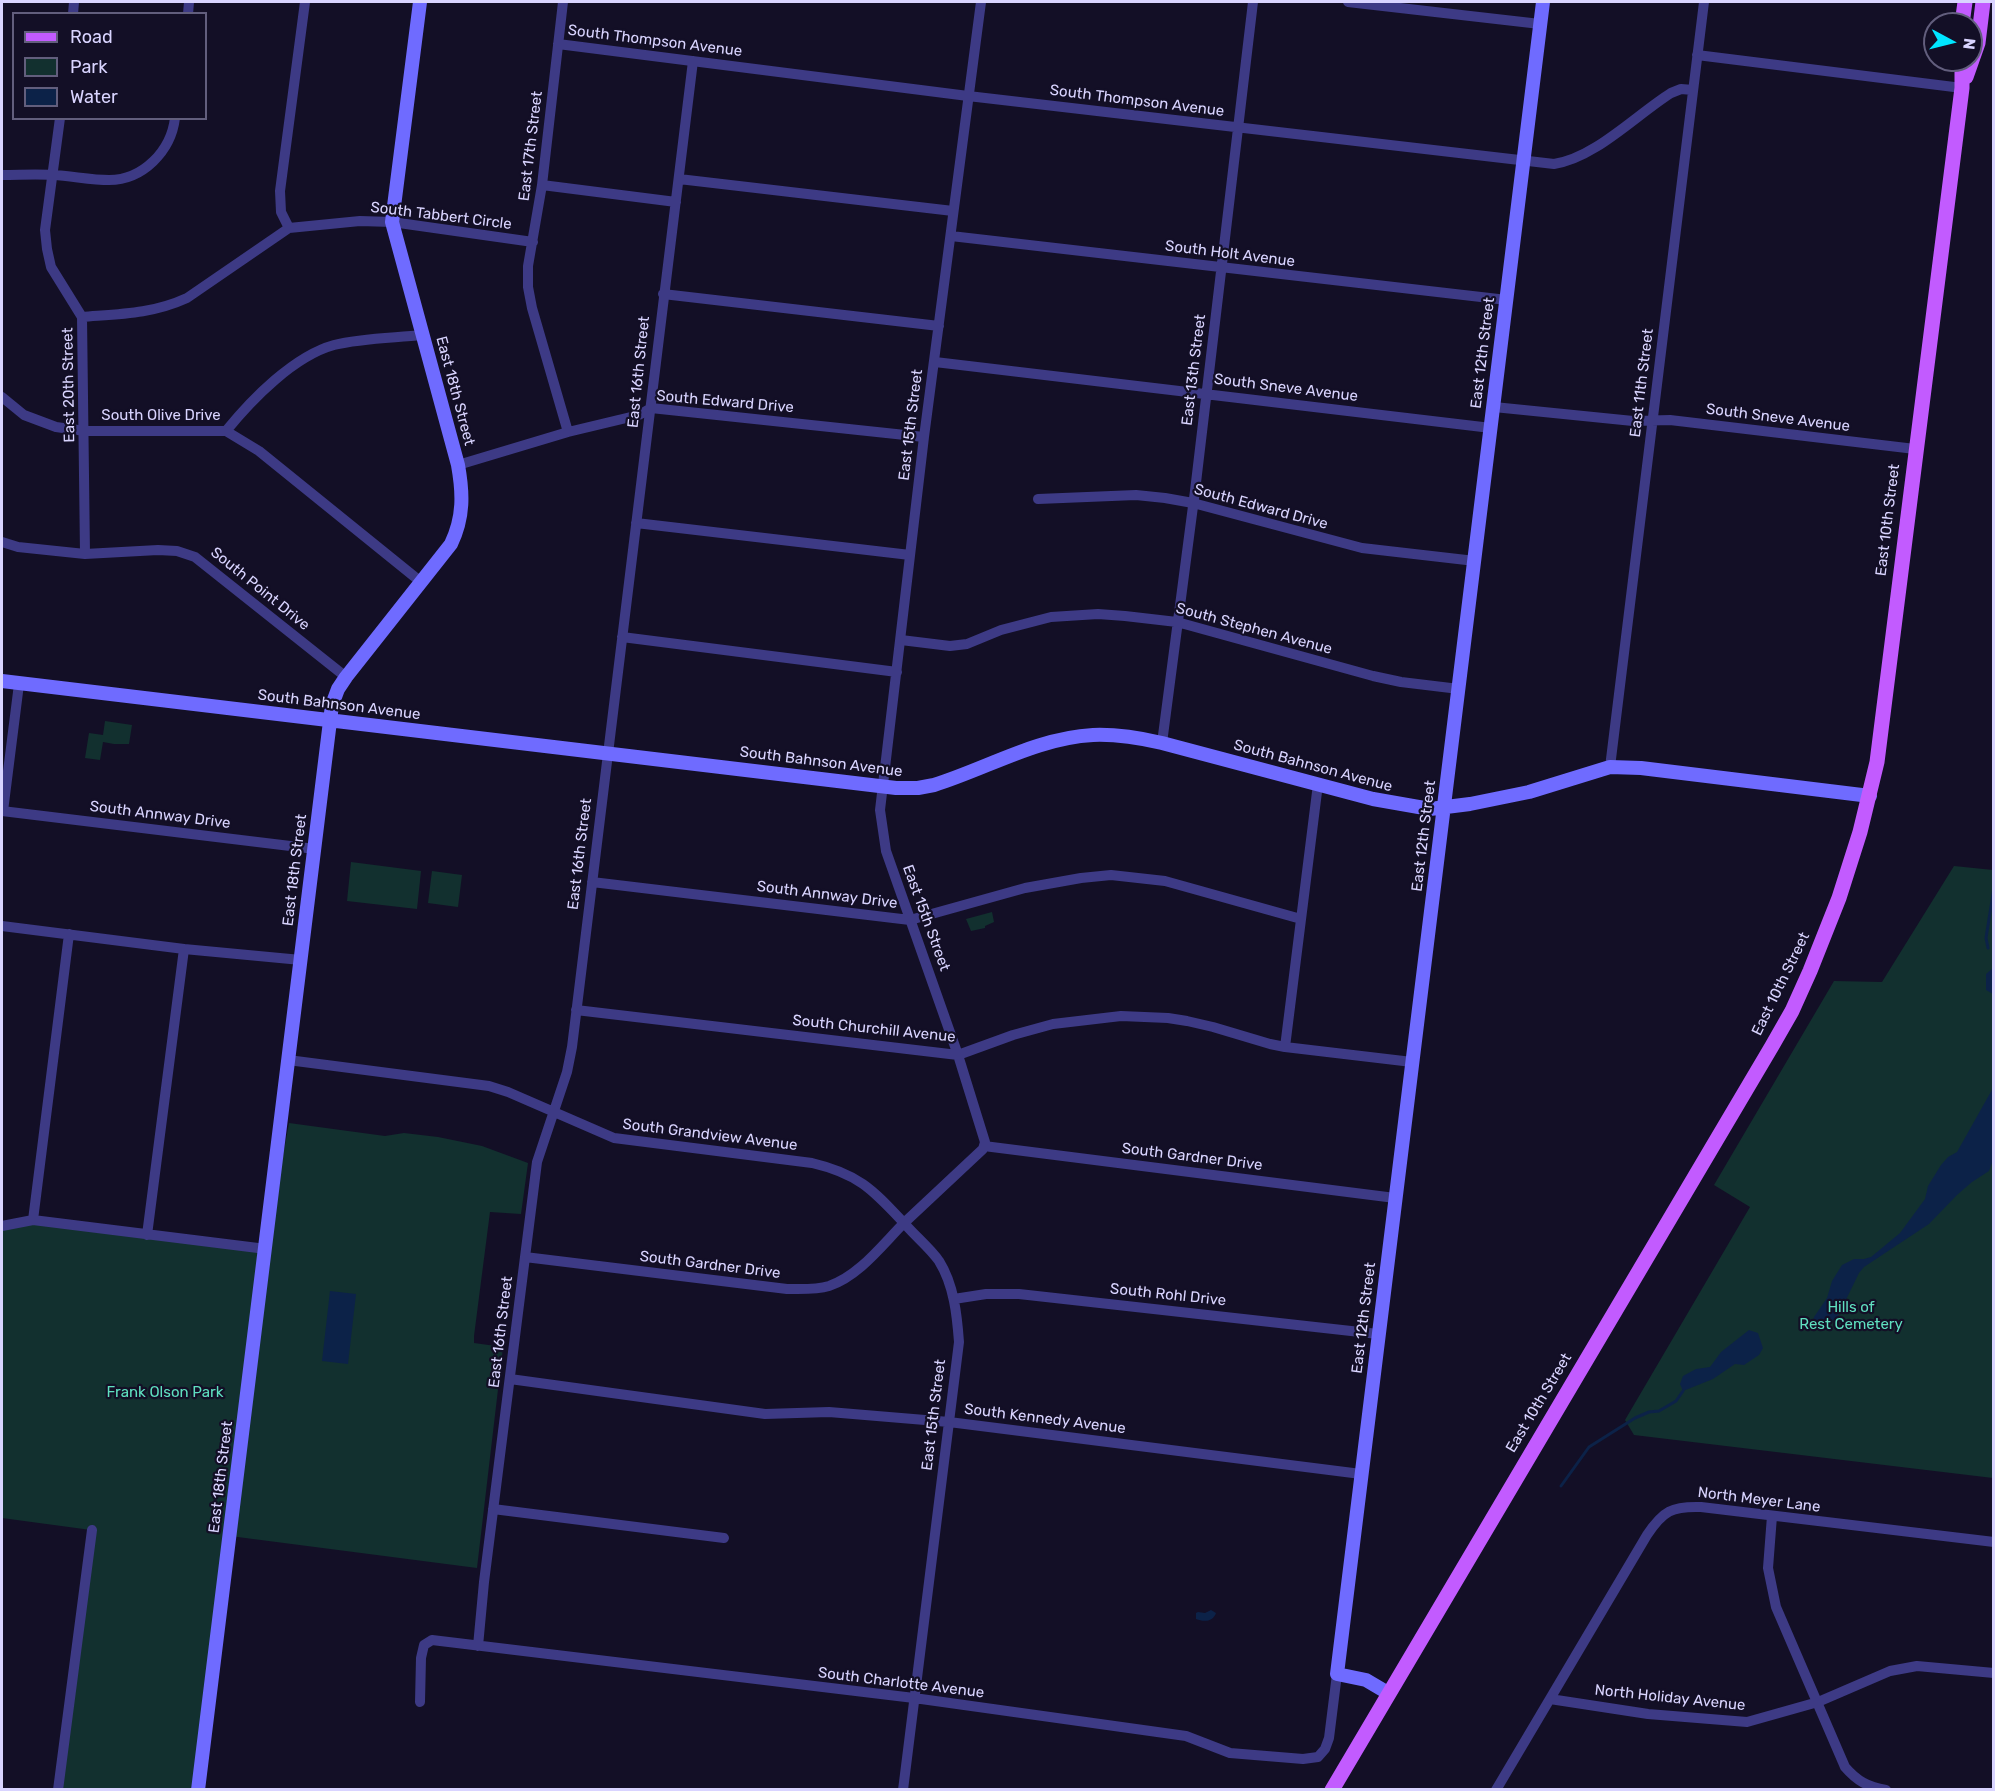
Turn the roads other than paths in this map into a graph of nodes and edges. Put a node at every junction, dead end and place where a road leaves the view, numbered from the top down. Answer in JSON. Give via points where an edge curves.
{"nodes":[{"id":1,"x":305,"y":2,"type":"edge"},
{"id":2,"x":420,"y":2,"type":"edge"},
{"id":3,"x":563,"y":2,"type":"edge"},
{"id":4,"x":981,"y":2,"type":"edge"},
{"id":5,"x":1253,"y":2,"type":"edge"},
{"id":6,"x":1348,"y":2,"type":"edge"},
{"id":7,"x":1543,"y":2,"type":"edge"},
{"id":8,"x":1704,"y":2,"type":"edge"},
{"id":9,"x":1983,"y":2,"type":"edge"},
{"id":10,"x":1414,"y":5,"type":"edge"},
{"id":11,"x":1540,"y":24,"type":"junction"},
{"id":12,"x":558,"y":44,"type":"junction"},
{"id":13,"x":1697,"y":55,"type":"junction"},
{"id":14,"x":693,"y":61,"type":"junction"},
{"id":15,"x":1962,"y":72,"type":"edge"},
{"id":16,"x":1962,"y":88,"type":"junction"},
{"id":17,"x":1693,"y":90,"type":"junction"},
{"id":18,"x":968,"y":96,"type":"junction"},
{"id":19,"x":60,"y":120,"type":"edge"},
{"id":20,"x":174,"y":120,"type":"edge"},
{"id":21,"x":1238,"y":128,"type":"junction"},
{"id":22,"x":1523,"y":161,"type":"junction"},
{"id":23,"x":2,"y":175,"type":"edge"},
{"id":24,"x":53,"y":175,"type":"junction"},
{"id":25,"x":679,"y":179,"type":"junction"},
{"id":26,"x":542,"y":185,"type":"junction"},
{"id":27,"x":676,"y":201,"type":"junction"},
{"id":28,"x":953,"y":211,"type":"junction"},
{"id":29,"x":392,"y":222,"type":"junction"},
{"id":30,"x":289,"y":228,"type":"junction"},
{"id":31,"x":951,"y":236,"type":"junction"},
{"id":32,"x":533,"y":242,"type":"junction"},
{"id":33,"x":1222,"y":268,"type":"junction"},
{"id":34,"x":663,"y":294,"type":"junction"},
{"id":35,"x":1506,"y":300,"type":"junction"},
{"id":36,"x":82,"y":317,"type":"junction"},
{"id":37,"x":939,"y":326,"type":"junction"},
{"id":38,"x":422,"y":335,"type":"junction"},
{"id":39,"x":935,"y":362,"type":"junction"},
{"id":40,"x":1207,"y":394,"type":"junction"},
{"id":41,"x":2,"y":397,"type":"edge"},
{"id":42,"x":1494,"y":407,"type":"junction"},
{"id":43,"x":651,"y":408,"type":"junction"},
{"id":44,"x":1653,"y":421,"type":"junction"},
{"id":45,"x":1491,"y":428,"type":"junction"},
{"id":46,"x":226,"y":430,"type":"junction"},
{"id":47,"x":85,"y":431,"type":"junction"},
{"id":48,"x":568,"y":432,"type":"junction"},
{"id":49,"x":924,"y":437,"type":"junction"},
{"id":50,"x":1915,"y":448,"type":"junction"},
{"id":51,"x":458,"y":465,"type":"junction"},
{"id":52,"x":1038,"y":499,"type":"dead end"},
{"id":53,"x":1193,"y":503,"type":"junction"},
{"id":54,"x":636,"y":523,"type":"junction"},
{"id":55,"x":2,"y":543,"type":"edge"},
{"id":56,"x":86,"y":554,"type":"junction"},
{"id":57,"x":910,"y":555,"type":"junction"},
{"id":58,"x":1475,"y":561,"type":"junction"},
{"id":59,"x":421,"y":582,"type":"junction"},
{"id":60,"x":1177,"y":622,"type":"junction"},
{"id":61,"x":622,"y":636,"type":"junction"},
{"id":62,"x":901,"y":640,"type":"junction"},
{"id":63,"x":897,"y":672,"type":"junction"},
{"id":64,"x":346,"y":677,"type":"junction"},
{"id":65,"x":2,"y":681,"type":"edge"},
{"id":66,"x":19,"y":684,"type":"junction"},
{"id":67,"x":1459,"y":689,"type":"junction"},
{"id":68,"x":329,"y":721,"type":"junction"},
{"id":69,"x":1162,"y":742,"type":"junction"},
{"id":70,"x":608,"y":753,"type":"junction"},
{"id":71,"x":1610,"y":768,"type":"junction"},
{"id":72,"x":1318,"y":784,"type":"junction"},
{"id":73,"x":883,"y":786,"type":"junction"},
{"id":74,"x":1870,"y":796,"type":"junction"},
{"id":75,"x":1444,"y":808,"type":"junction"},
{"id":76,"x":2,"y":811,"type":"edge"},
{"id":77,"x":315,"y":849,"type":"junction"},
{"id":78,"x":592,"y":882,"type":"junction"},
{"id":79,"x":1301,"y":919,"type":"junction"},
{"id":80,"x":910,"y":920,"type":"junction"},
{"id":81,"x":2,"y":926,"type":"edge"},
{"id":82,"x":69,"y":934,"type":"junction"},
{"id":83,"x":184,"y":949,"type":"junction"},
{"id":84,"x":301,"y":960,"type":"junction"},
{"id":85,"x":576,"y":1010,"type":"junction"},
{"id":86,"x":1285,"y":1047,"type":"junction"},
{"id":87,"x":958,"y":1054,"type":"junction"},
{"id":88,"x":288,"y":1060,"type":"junction"},
{"id":89,"x":1412,"y":1062,"type":"junction"},
{"id":90,"x":554,"y":1112,"type":"junction"},
{"id":91,"x":984,"y":1146,"type":"junction"},
{"id":92,"x":1395,"y":1198,"type":"junction"},
{"id":93,"x":33,"y":1220,"type":"junction"},
{"id":94,"x":904,"y":1223,"type":"junction"},
{"id":95,"x":2,"y":1226,"type":"edge"},
{"id":96,"x":147,"y":1235,"type":"junction"},
{"id":97,"x":266,"y":1249,"type":"junction"},
{"id":98,"x":525,"y":1257,"type":"junction"},
{"id":99,"x":954,"y":1299,"type":"junction"},
{"id":100,"x":1378,"y":1334,"type":"junction"},
{"id":101,"x":510,"y":1379,"type":"junction"},
{"id":102,"x":949,"y":1422,"type":"junction"},
{"id":103,"x":1361,"y":1474,"type":"junction"},
{"id":104,"x":493,"y":1509,"type":"junction"},
{"id":105,"x":1772,"y":1516,"type":"junction"},
{"id":106,"x":92,"y":1530,"type":"dead end"},
{"id":107,"x":724,"y":1538,"type":"dead end"},
{"id":108,"x":1994,"y":1542,"type":"edge"},
{"id":109,"x":478,"y":1646,"type":"junction"},
{"id":110,"x":1994,"y":1673,"type":"edge"},
{"id":111,"x":1337,"y":1674,"type":"junction"},
{"id":112,"x":1388,"y":1693,"type":"junction"},
{"id":113,"x":914,"y":1698,"type":"junction"},
{"id":114,"x":1550,"y":1699,"type":"junction"},
{"id":115,"x":420,"y":1702,"type":"dead end"},
{"id":116,"x":1818,"y":1702,"type":"junction"},
{"id":117,"x":1318,"y":1757,"type":"joint"},
{"id":118,"x":1880,"y":1789,"type":"edge"},
{"id":119,"x":58,"y":1790,"type":"edge"},
{"id":120,"x":198,"y":1790,"type":"edge"},
{"id":121,"x":903,"y":1790,"type":"edge"},
{"id":122,"x":1332,"y":1790,"type":"edge"},
{"id":123,"x":1496,"y":1790,"type":"edge"},
{"id":124,"x":1886,"y":1790,"type":"edge"}],
"edges":[{"from":1,"to":30,"type":"street","via":[[280,191],[281,212]]},
{"from":2,"to":29,"type":"street","name":"East 18th Street"},
{"from":3,"to":12,"type":"street","name":"East 17th Street"},
{"from":4,"to":18,"type":"street","name":"East 15th Street"},
{"from":5,"to":21,"type":"street","name":"East 13th Street"},
{"from":6,"to":10,"type":"street"},
{"from":7,"to":11,"type":"street","name":"East 12th Street"},
{"from":8,"to":13,"type":"street","name":"East 11th Street"},
{"from":9,"to":16,"type":"main road","name":"East 10th Street","via":[[1978,43]]},
{"from":10,"to":11,"type":"street"},
{"from":11,"to":22,"type":"street","name":"East 12th Street"},
{"from":12,"to":14,"type":"street","name":"South Thompson Avenue"},
{"from":12,"to":26,"type":"street","name":"East 17th Street"},
{"from":13,"to":16,"type":"street"},
{"from":13,"to":17,"type":"street","name":"East 11th Street"},
{"from":14,"to":18,"type":"street","name":"South Thompson Avenue"},
{"from":14,"to":25,"type":"street","name":"East 16th Street"},
{"from":15,"to":16,"type":"main road","name":"East 10th Street"},
{"from":16,"to":50,"type":"main road","name":"East 10th Street"},
{"from":17,"to":22,"type":"street","name":"South Thompson Avenue","via":[[1671,93],[1585,155],[1554,164]]},
{"from":17,"to":44,"type":"street","name":"East 11th Street"},
{"from":18,"to":21,"type":"street","name":"South Thompson Avenue"},
{"from":18,"to":28,"type":"street","name":"East 15th Street"},
{"from":19,"to":24,"type":"street","name":"East 20th Street"},
{"from":20,"to":24,"type":"street","via":[[161,153],[127,178]]},
{"from":21,"to":22,"type":"street","name":"South Thompson Avenue"},
{"from":21,"to":33,"type":"street","name":"East 13th Street"},
{"from":22,"to":35,"type":"street","name":"East 12th Street"},
{"from":23,"to":24,"type":"street"},
{"from":24,"to":36,"type":"street","name":"East 20th Street","via":[[45,230],[47,249],[51,267]]},
{"from":25,"to":27,"type":"street","name":"East 16th Street"},
{"from":25,"to":28,"type":"street"},
{"from":26,"to":27,"type":"street"},
{"from":26,"to":32,"type":"street","name":"East 17th Street"},
{"from":27,"to":34,"type":"street","name":"East 16th Street"},
{"from":28,"to":31,"type":"street","name":"East 15th Street"},
{"from":29,"to":30,"type":"street","name":"South Tabbert Circle"},
{"from":29,"to":32,"type":"street","name":"South Tabbert Circle"},
{"from":29,"to":38,"type":"street","name":"East 18th Street"},
{"from":30,"to":36,"type":"street","name":"South Tabbert Circle","via":[[172,305],[140,313]]},
{"from":31,"to":33,"type":"street","name":"South Holt Avenue"},
{"from":31,"to":37,"type":"street","name":"East 15th Street"},
{"from":32,"to":48,"type":"street","name":"East 17th Street","via":[[528,287]]},
{"from":33,"to":35,"type":"street","name":"South Holt Avenue"},
{"from":33,"to":40,"type":"street","name":"East 13th Street"},
{"from":34,"to":37,"type":"street"},
{"from":34,"to":43,"type":"street","name":"East 16th Street"},
{"from":35,"to":42,"type":"street","name":"East 12th Street"},
{"from":36,"to":47,"type":"street","name":"East 20th Street"},
{"from":37,"to":39,"type":"street","name":"East 15th Street"},
{"from":38,"to":46,"type":"street","via":[[354,341],[321,349],[302,359],[249,403]]},
{"from":38,"to":51,"type":"street","name":"East 18th Street"},
{"from":39,"to":40,"type":"street","name":"South Sneve Avenue"},
{"from":39,"to":49,"type":"street","name":"East 15th Street"},
{"from":40,"to":45,"type":"street","name":"South Sneve Avenue"},
{"from":40,"to":53,"type":"street","name":"East 13th Street"},
{"from":41,"to":47,"type":"street","name":"South Olive Drive","via":[[40,423]]},
{"from":42,"to":44,"type":"street","name":"South Sneve Avenue"},
{"from":42,"to":45,"type":"street","name":"East 12th Street"},
{"from":43,"to":48,"type":"street","name":"South Edward Drive"},
{"from":43,"to":49,"type":"street","name":"South Edward Drive"},
{"from":43,"to":54,"type":"street","name":"East 16th Street"},
{"from":44,"to":50,"type":"street","name":"South Sneve Avenue"},
{"from":44,"to":71,"type":"street","name":"East 11th Street"},
{"from":45,"to":58,"type":"street","name":"East 12th Street"},
{"from":46,"to":47,"type":"street","name":"South Olive Drive"},
{"from":46,"to":59,"type":"street","name":"South Olive Drive","via":[[259,451]]},
{"from":47,"to":56,"type":"street","name":"East 20th Street"},
{"from":48,"to":51,"type":"street","name":"South Edward Drive"},
{"from":49,"to":57,"type":"street","name":"East 15th Street"},
{"from":50,"to":74,"type":"main road","name":"East 10th Street","via":[[1881,738]]},
{"from":51,"to":59,"type":"street","name":"East 18th Street","via":[[462,503],[457,531]]},
{"from":52,"to":53,"type":"street","name":"South Edward Drive","via":[[1136,495]]},
{"from":53,"to":58,"type":"street","name":"South Edward Drive","via":[[1362,548]]},
{"from":53,"to":60,"type":"street","name":"East 13th Street"},
{"from":54,"to":57,"type":"street"},
{"from":54,"to":61,"type":"street","name":"East 16th Street"},
{"from":55,"to":56,"type":"street","name":"South Point Drive"},
{"from":56,"to":64,"type":"street","name":"South Point Drive","via":[[158,550],[195,557]]},
{"from":57,"to":62,"type":"street","name":"East 15th Street"},
{"from":58,"to":67,"type":"street","name":"East 12th Street"},
{"from":59,"to":64,"type":"street","name":"East 18th Street"},
{"from":60,"to":62,"type":"street","name":"South Stephen Avenue","via":[[1107,614],[1074,615],[1027,623],[967,644],[950,646]]},
{"from":60,"to":67,"type":"street","name":"South Stephen Avenue","via":[[1373,676]]},
{"from":60,"to":69,"type":"street","name":"East 13th Street"},
{"from":61,"to":63,"type":"street"},
{"from":61,"to":70,"type":"street","name":"East 16th Street"},
{"from":62,"to":63,"type":"street","name":"East 15th Street"},
{"from":63,"to":73,"type":"street","name":"East 15th Street"},
{"from":64,"to":68,"type":"street","name":"East 18th Street","via":[[334,699]]},
{"from":65,"to":66,"type":"street","name":"South Bahnson Avenue"},
{"from":66,"to":68,"type":"street","name":"South Bahnson Avenue"},
{"from":66,"to":76,"type":"street"},
{"from":67,"to":75,"type":"street","name":"East 12th Street"},
{"from":68,"to":70,"type":"street","name":"South Bahnson Avenue"},
{"from":68,"to":77,"type":"street","name":"East 18th Street"},
{"from":69,"to":72,"type":"street","name":"South Bahnson Avenue"},
{"from":69,"to":73,"type":"street","name":"South Bahnson Avenue","via":[[1079,736],[1016,753],[934,784],[911,788]]},
{"from":70,"to":73,"type":"street","name":"South Bahnson Avenue"},
{"from":70,"to":78,"type":"street","name":"East 16th Street"},
{"from":71,"to":74,"type":"street","name":"South Bahnson Avenue","via":[[1641,768]]},
{"from":71,"to":75,"type":"street","name":"South Bahnson Avenue","via":[[1546,788]]},
{"from":72,"to":75,"type":"street","name":"South Bahnson Avenue","via":[[1391,804]]},
{"from":72,"to":79,"type":"street"},
{"from":73,"to":80,"type":"street","name":"East 15th Street","via":[[880,810],[886,851]]},
{"from":74,"to":112,"type":"main road","name":"East 10th Street","via":[[1825,937],[1792,1011]]},
{"from":75,"to":89,"type":"street","name":"East 12th Street"},
{"from":76,"to":77,"type":"street","name":"South Annway Drive"},
{"from":77,"to":84,"type":"street","name":"East 18th Street"},
{"from":78,"to":80,"type":"street","name":"South Annway Drive"},
{"from":78,"to":85,"type":"street","name":"East 16th Street"},
{"from":79,"to":80,"type":"street","name":"South Annway Drive","via":[[1165,881],[1111,875],[1025,888]]},
{"from":79,"to":86,"type":"street"},
{"from":80,"to":87,"type":"street","name":"East 15th Street"},
{"from":81,"to":82,"type":"street"},
{"from":82,"to":83,"type":"street"},
{"from":82,"to":93,"type":"street"},
{"from":83,"to":84,"type":"street"},
{"from":83,"to":96,"type":"street"},
{"from":84,"to":88,"type":"street","name":"East 18th Street"},
{"from":85,"to":87,"type":"street","name":"South Churchill Avenue"},
{"from":85,"to":90,"type":"street","name":"East 16th Street","via":[[569,1063]]},
{"from":86,"to":87,"type":"street","name":"South Churchill Avenue","via":[[1187,1021],[1121,1016],[1053,1024]]},
{"from":86,"to":89,"type":"street","name":"South Churchill Avenue"},
{"from":87,"to":91,"type":"street","name":"East 15th Street"},
{"from":88,"to":90,"type":"street","name":"South Grandview Avenue","via":[[489,1086]]},
{"from":88,"to":97,"type":"street","name":"East 18th Street"},
{"from":89,"to":92,"type":"street","name":"East 12th Street"},
{"from":90,"to":94,"type":"street","name":"South Grandview Avenue","via":[[614,1138],[830,1167],[862,1182]]},
{"from":90,"to":98,"type":"street","name":"East 16th Street","via":[[537,1162]]},
{"from":91,"to":92,"type":"street","name":"South Gardner Drive"},
{"from":91,"to":94,"type":"street"},
{"from":92,"to":100,"type":"street","name":"East 12th Street"},
{"from":93,"to":95,"type":"street"},
{"from":93,"to":96,"type":"street"},
{"from":94,"to":98,"type":"street","name":"South Gardner Drive","via":[[854,1273],[828,1286],[808,1289]]},
{"from":94,"to":99,"type":"street","name":"East 15th Street","via":[[938,1260]]},
{"from":96,"to":97,"type":"street"},
{"from":97,"to":120,"type":"street","name":"East 18th Street"},
{"from":98,"to":101,"type":"street","name":"East 16th Street"},
{"from":99,"to":100,"type":"street","name":"South Rohl Drive","via":[[1020,1294]]},
{"from":99,"to":102,"type":"street","name":"East 15th Street","via":[[959,1342]]},
{"from":100,"to":103,"type":"street","name":"East 12th Street"},
{"from":101,"to":102,"type":"street","name":"South Kennedy Avenue","via":[[765,1414],[829,1412]]},
{"from":101,"to":104,"type":"street","name":"East 16th Street"},
{"from":102,"to":103,"type":"street","name":"South Kennedy Avenue"},
{"from":102,"to":113,"type":"street","name":"East 15th Street"},
{"from":103,"to":111,"type":"street","name":"East 12th Street"},
{"from":104,"to":107,"type":"street"},
{"from":104,"to":109,"type":"street","name":"East 16th Street"},
{"from":105,"to":108,"type":"street","name":"North Meyer Lane"},
{"from":105,"to":114,"type":"street","name":"North Meyer Lane","via":[[1701,1507],[1678,1508],[1663,1515],[1647,1535]]},
{"from":105,"to":116,"type":"street","via":[[1768,1568],[1772,1590]]},
{"from":106,"to":119,"type":"street"},
{"from":109,"to":113,"type":"street","name":"South Charlotte Avenue"},
{"from":109,"to":115,"type":"street","name":"South Charlotte Avenue","via":[[432,1640],[424,1645]]},
{"from":110,"to":116,"type":"street","name":"North Holiday Avenue","via":[[1917,1666],[1890,1671]]},
{"from":111,"to":112,"type":"street","via":[[1366,1680]]},
{"from":111,"to":117,"type":"street","name":"East 12th Street","via":[[1329,1738]]},
{"from":112,"to":122,"type":"main road","name":"East 10th Street"},
{"from":113,"to":117,"type":"street","name":"South Charlotte Avenue","via":[[1186,1736],[1230,1753]]},
{"from":113,"to":121,"type":"street","name":"East 15th Street"},
{"from":114,"to":116,"type":"street","name":"North Holiday Avenue","via":[[1648,1714],[1747,1722]]},
{"from":114,"to":123,"type":"street","name":"North Meyer Lane"},
{"from":116,"to":118,"type":"street","via":[[1845,1767],[1865,1785]]},
{"from":118,"to":124,"type":"street"}]}
